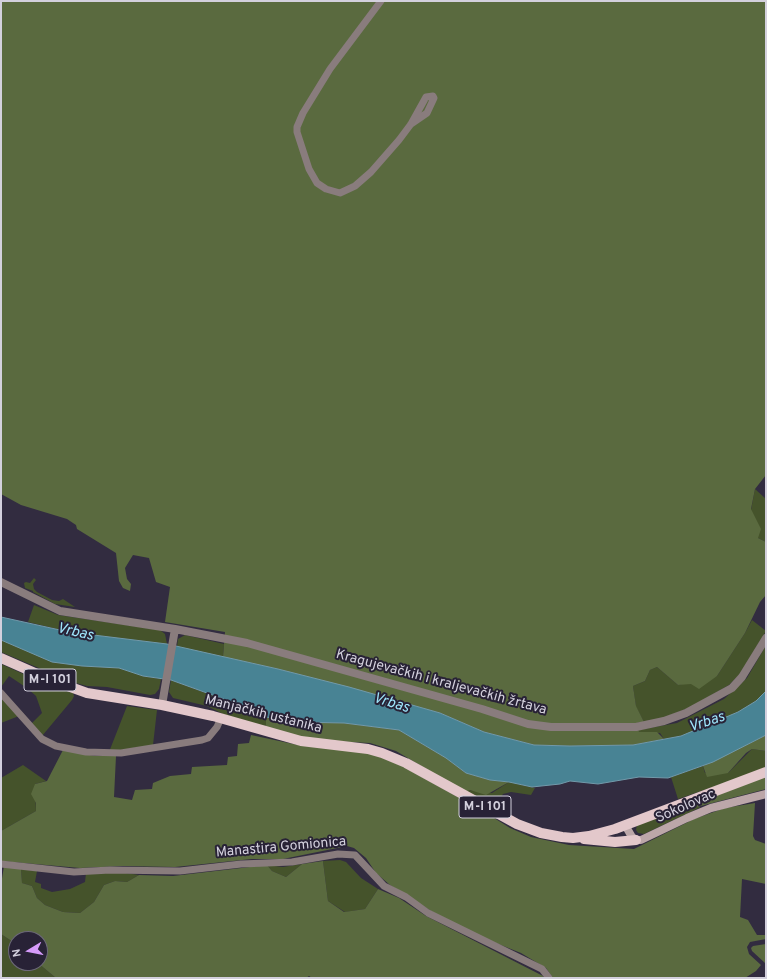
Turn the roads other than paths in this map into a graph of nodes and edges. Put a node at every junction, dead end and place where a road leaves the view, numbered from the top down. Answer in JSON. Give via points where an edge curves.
{"nodes":[{"id":1,"x":381,"y":1,"type":"edge"},
{"id":2,"x":411,"y":124,"type":"dead end"},
{"id":3,"x":1,"y":582,"type":"edge"},
{"id":4,"x":175,"y":629,"type":"junction"},
{"id":5,"x":766,"y":638,"type":"edge"},
{"id":6,"x":1,"y":658,"type":"edge"},
{"id":7,"x":1,"y":693,"type":"edge"},
{"id":8,"x":162,"y":705,"type":"junction"},
{"id":9,"x":221,"y":718,"type":"junction"},
{"id":10,"x":766,"y":772,"type":"edge"},
{"id":11,"x":766,"y":794,"type":"edge"},
{"id":12,"x":625,"y":825,"type":"junction"},
{"id":13,"x":572,"y":838,"type":"junction"},
{"id":14,"x":636,"y":840,"type":"junction"},
{"id":15,"x":1,"y":864,"type":"edge"},
{"id":16,"x":549,"y":978,"type":"edge"}],
"edges":[{"from":1,"to":2,"type":"street","via":[[330,69],[303,113],[297,132],[309,169],[317,183],[340,193],[355,186],[371,172]]},
{"from":3,"to":4,"type":"street","name":"Kragujevačkih i kraljevačkih žrtava","via":[[60,611]]},
{"from":4,"to":5,"type":"street","name":"Kragujevačkih i kraljevačkih žrtava","via":[[247,643],[528,724],[574,728],[636,727],[664,721],[694,710],[737,683]]},
{"from":4,"to":8,"type":"street"},
{"from":6,"to":8,"type":"main road","name":"Manjačkih ustanika","number":"M-I 101","via":[[78,690]]},
{"from":7,"to":9,"type":"street","via":[[42,739],[56,746],[86,752],[121,753],[202,740],[208,738]]},
{"from":8,"to":9,"type":"main road","name":"Manjačkih ustanika","number":"M-I 101"},
{"from":9,"to":13,"type":"main road","name":"Manjačkih ustanika","number":"M-I 101","via":[[301,741],[382,753],[406,763],[517,824],[542,833]]},
{"from":10,"to":12,"type":"main road","number":"M-I 101"},
{"from":11,"to":14,"type":"main road","name":"Sokolovac","via":[[711,808],[646,839]]},
{"from":12,"to":13,"type":"main road","name":"Manjačkih ustanika","number":"M-I 101","via":[[589,836]]},
{"from":12,"to":14,"type":"main road","via":[[628,833]]},
{"from":13,"to":14,"type":"main road"},
{"from":15,"to":16,"type":"street","name":"Manastira Gomionica","via":[[74,872],[180,871],[241,864],[292,862],[338,854],[355,855],[384,886],[406,897],[428,913],[542,969]]}]}
